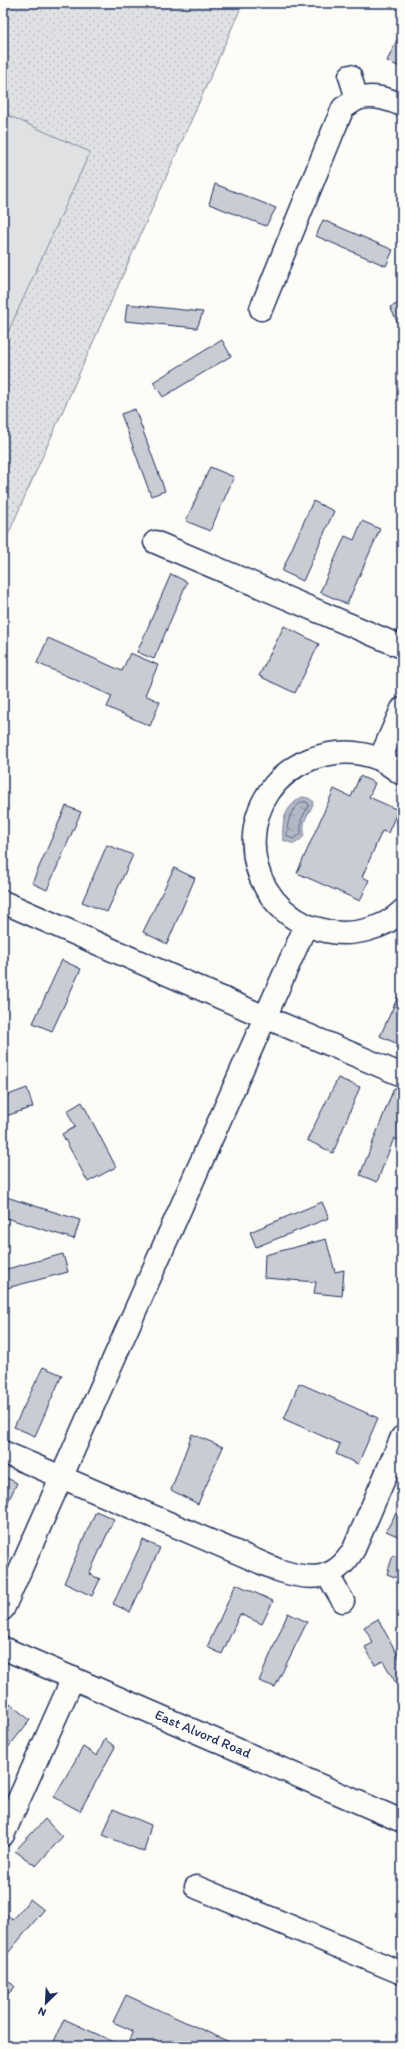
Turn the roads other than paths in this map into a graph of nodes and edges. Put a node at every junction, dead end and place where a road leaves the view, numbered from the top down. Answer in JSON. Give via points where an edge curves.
{"nodes":[{"id":1,"x":350,"y":76,"type":"dead end"},
{"id":2,"x":357,"y":99,"type":"junction"},
{"id":3,"x":402,"y":105,"type":"edge"},
{"id":4,"x":261,"y":309,"type":"dead end"},
{"id":5,"x":155,"y":542,"type":"dead end"},
{"id":6,"x":402,"y":647,"type":"edge"},
{"id":7,"x":402,"y":709,"type":"edge"},
{"id":8,"x":380,"y":760,"type":"junction"},
{"id":9,"x":402,"y":774,"type":"edge"},
{"id":10,"x":3,"y":902,"type":"edge"},
{"id":11,"x":402,"y":911,"type":"edge"},
{"id":12,"x":306,"y":925,"type":"junction"},
{"id":13,"x":265,"y":1017,"type":"junction"},
{"id":14,"x":402,"y":1075,"type":"edge"},
{"id":15,"x":402,"y":1437,"type":"edge"},
{"id":16,"x":3,"y":1452,"type":"edge"},
{"id":17,"x":61,"y":1478,"type":"junction"},
{"id":18,"x":328,"y":1574,"type":"junction"},
{"id":19,"x":343,"y":1601,"type":"dead end"},
{"id":20,"x":3,"y":1609,"type":"edge"},
{"id":21,"x":3,"y":1648,"type":"edge"},
{"id":22,"x":73,"y":1678,"type":"junction"},
{"id":23,"x":402,"y":1821,"type":"edge"},
{"id":24,"x":3,"y":1835,"type":"edge"},
{"id":25,"x":196,"y":1887,"type":"dead end"},
{"id":26,"x":402,"y":1973,"type":"edge"}],
"edges":[{"from":1,"to":2,"type":"street"},
{"from":2,"to":3,"type":"street","via":[[366,96]]},
{"from":2,"to":4,"type":"street","via":[[343,108]]},
{"from":5,"to":6,"type":"street"},
{"from":7,"to":8,"type":"street"},
{"from":8,"to":9,"type":"street"},
{"from":8,"to":12,"type":"street","via":[[352,752],[324,754],[297,764],[275,782],[260,806],[253,833],[254,862],[265,888],[282,910]]},
{"from":10,"to":13,"type":"street"},
{"from":11,"to":12,"type":"street","via":[[396,917],[368,930],[336,933]]},
{"from":12,"to":13,"type":"street"},
{"from":13,"to":14,"type":"street"},
{"from":13,"to":17,"type":"street"},
{"from":15,"to":18,"type":"street","via":[[347,1562]]},
{"from":16,"to":17,"type":"street"},
{"from":17,"to":18,"type":"street","via":[[283,1572],[315,1578]]},
{"from":17,"to":20,"type":"street"},
{"from":18,"to":19,"type":"street"},
{"from":21,"to":22,"type":"street","name":"East Alvord Road"},
{"from":22,"to":23,"type":"street","name":"East Alvord Road"},
{"from":22,"to":24,"type":"street"},
{"from":25,"to":26,"type":"street"}]}
